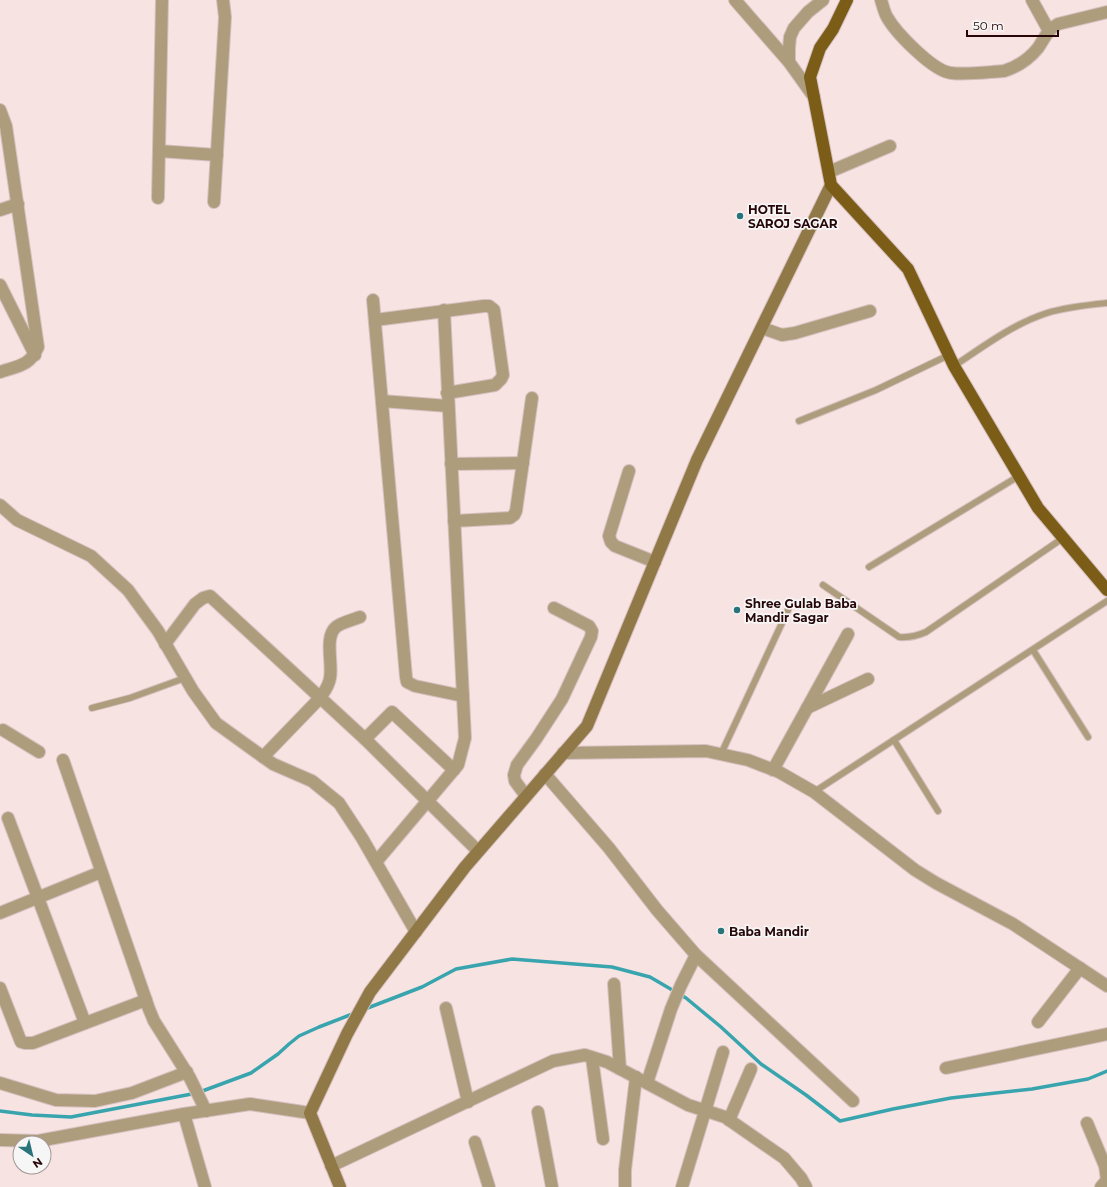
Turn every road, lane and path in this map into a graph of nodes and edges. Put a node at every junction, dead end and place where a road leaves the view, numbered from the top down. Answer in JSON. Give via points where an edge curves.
{"nodes":[{"id":1,"x":162,"y":0,"type":"edge"},
{"id":2,"x":223,"y":0,"type":"edge"},
{"id":3,"x":735,"y":0,"type":"edge"},
{"id":4,"x":823,"y":0,"type":"edge"},
{"id":5,"x":847,"y":0,"type":"edge"},
{"id":6,"x":881,"y":0,"type":"edge"},
{"id":7,"x":1032,"y":0,"type":"edge"},
{"id":8,"x":1107,"y":12,"type":"edge"},
{"id":9,"x":1049,"y":31,"type":"junction"},
{"id":10,"x":789,"y":62,"type":"junction"},
{"id":11,"x":814,"y":97,"type":"junction"},
{"id":12,"x":0,"y":110,"type":"edge"},
{"id":13,"x":890,"y":146,"type":"dead end"},
{"id":14,"x":159,"y":151,"type":"junction"},
{"id":15,"x":217,"y":155,"type":"junction"},
{"id":16,"x":829,"y":172,"type":"junction"},
{"id":17,"x":832,"y":185,"type":"junction"},
{"id":18,"x":158,"y":198,"type":"dead end"},
{"id":19,"x":214,"y":202,"type":"dead end"},
{"id":20,"x":18,"y":204,"type":"junction"},
{"id":21,"x":0,"y":210,"type":"edge"},
{"id":22,"x":0,"y":285,"type":"edge"},
{"id":23,"x":373,"y":300,"type":"dead end"},
{"id":24,"x":1107,"y":303,"type":"edge"},
{"id":25,"x":444,"y":310,"type":"junction"},
{"id":26,"x":870,"y":311,"type":"dead end"},
{"id":27,"x":374,"y":320,"type":"junction"},
{"id":28,"x":762,"y":328,"type":"junction"},
{"id":29,"x":35,"y":356,"type":"junction"},
{"id":30,"x":952,"y":361,"type":"junction"},
{"id":31,"x":0,"y":372,"type":"edge"},
{"id":32,"x":447,"y":393,"type":"junction"},
{"id":33,"x":532,"y":398,"type":"dead end"},
{"id":34,"x":382,"y":401,"type":"junction"},
{"id":35,"x":448,"y":406,"type":"junction"},
{"id":36,"x":799,"y":421,"type":"dead end"},
{"id":37,"x":523,"y":463,"type":"junction"},
{"id":38,"x":451,"y":464,"type":"junction"},
{"id":39,"x":629,"y":471,"type":"dead end"},
{"id":40,"x":1019,"y":476,"type":"junction"},
{"id":41,"x":0,"y":505,"type":"edge"},
{"id":42,"x":454,"y":521,"type":"junction"},
{"id":43,"x":1063,"y":538,"type":"junction"},
{"id":44,"x":655,"y":562,"type":"junction"},
{"id":45,"x":869,"y":567,"type":"dead end"},
{"id":46,"x":822,"y":585,"type":"dead end"},
{"id":47,"x":1107,"y":590,"type":"edge"},
{"id":48,"x":1107,"y":601,"type":"edge"},
{"id":49,"x":554,"y":608,"type":"dead end"},
{"id":50,"x":788,"y":610,"type":"dead end"},
{"id":51,"x":360,"y":618,"type":"dead end"},
{"id":52,"x":848,"y":634,"type":"dead end"},
{"id":53,"x":165,"y":644,"type":"junction"},
{"id":54,"x":1033,"y":650,"type":"junction"},
{"id":55,"x":185,"y":678,"type":"junction"},
{"id":56,"x":868,"y":679,"type":"dead end"},
{"id":57,"x":463,"y":696,"type":"junction"},
{"id":58,"x":320,"y":698,"type":"junction"},
{"id":59,"x":92,"y":708,"type":"dead end"},
{"id":60,"x":807,"y":708,"type":"junction"},
{"id":61,"x":3,"y":730,"type":"edge"},
{"id":62,"x":1088,"y":737,"type":"dead end"},
{"id":63,"x":365,"y":740,"type":"junction"},
{"id":64,"x":894,"y":740,"type":"junction"},
{"id":65,"x":39,"y":752,"type":"dead end"},
{"id":66,"x":563,"y":753,"type":"junction"},
{"id":67,"x":721,"y":754,"type":"junction"},
{"id":68,"x":263,"y":757,"type":"junction"},
{"id":69,"x":62,"y":760,"type":"dead end"},
{"id":70,"x":454,"y":770,"type":"junction"},
{"id":71,"x":773,"y":770,"type":"junction"},
{"id":72,"x":545,"y":774,"type":"junction"},
{"id":73,"x":814,"y":792,"type":"junction"},
{"id":74,"x":526,"y":796,"type":"junction"},
{"id":75,"x":427,"y":802,"type":"junction"},
{"id":76,"x":938,"y":812,"type":"dead end"},
{"id":77,"x":8,"y":818,"type":"dead end"},
{"id":78,"x":478,"y":851,"type":"junction"},
{"id":79,"x":376,"y":862,"type":"junction"},
{"id":80,"x":101,"y":872,"type":"junction"},
{"id":81,"x":38,"y":898,"type":"junction"},
{"id":82,"x":0,"y":913,"type":"edge"},
{"id":83,"x":416,"y":932,"type":"junction"},
{"id":84,"x":696,"y":955,"type":"junction"},
{"id":85,"x":1080,"y":968,"type":"junction"},
{"id":86,"x":614,"y":984,"type":"dead end"},
{"id":87,"x":1107,"y":986,"type":"edge"},
{"id":88,"x":0,"y":988,"type":"edge"},
{"id":89,"x":146,"y":1000,"type":"junction"},
{"id":90,"x":446,"y":1008,"type":"dead end"},
{"id":91,"x":1038,"y":1022,"type":"dead end"},
{"id":92,"x":85,"y":1023,"type":"junction"},
{"id":93,"x":1107,"y":1034,"type":"edge"},
{"id":94,"x":723,"y":1052,"type":"dead end"},
{"id":95,"x":592,"y":1058,"type":"junction"},
{"id":96,"x":946,"y":1068,"type":"dead end"},
{"id":97,"x":620,"y":1069,"type":"junction"},
{"id":98,"x":751,"y":1069,"type":"dead end"},
{"id":99,"x":188,"y":1075,"type":"junction"},
{"id":100,"x":636,"y":1077,"type":"junction"},
{"id":101,"x":0,"y":1083,"type":"edge"},
{"id":102,"x":647,"y":1083,"type":"junction"},
{"id":103,"x":853,"y":1101,"type":"dead end"},
{"id":104,"x":468,"y":1102,"type":"junction"},
{"id":105,"x":206,"y":1111,"type":"junction"},
{"id":106,"x":705,"y":1111,"type":"junction"},
{"id":107,"x":538,"y":1112,"type":"dead end"},
{"id":108,"x":310,"y":1113,"type":"junction"},
{"id":109,"x":184,"y":1114,"type":"junction"},
{"id":110,"x":729,"y":1120,"type":"junction"},
{"id":111,"x":1087,"y":1123,"type":"dead end"},
{"id":112,"x":603,"y":1139,"type":"dead end"},
{"id":113,"x":0,"y":1140,"type":"edge"},
{"id":114,"x":475,"y":1142,"type":"dead end"},
{"id":115,"x":331,"y":1166,"type":"junction"},
{"id":116,"x":205,"y":1187,"type":"edge"},
{"id":117,"x":340,"y":1187,"type":"edge"},
{"id":118,"x":489,"y":1187,"type":"edge"},
{"id":119,"x":552,"y":1187,"type":"edge"},
{"id":120,"x":625,"y":1187,"type":"edge"},
{"id":121,"x":682,"y":1187,"type":"edge"},
{"id":122,"x":806,"y":1187,"type":"edge"},
{"id":123,"x":1102,"y":1187,"type":"edge"}],
"edges":[{"from":1,"to":14,"type":"street"},
{"from":2,"to":15,"type":"street","via":[[225,17]]},
{"from":3,"to":10,"type":"street"},
{"from":4,"to":10,"type":"street","via":[[794,28],[788,48]]},
{"from":5,"to":11,"type":"main road","via":[[833,29],[820,48],[810,77]]},
{"from":6,"to":9,"type":"street","via":[[887,17],[906,41],[932,64],[950,73],[1012,69],[1022,64],[1037,49]]},
{"from":7,"to":9,"type":"street"},
{"from":8,"to":9,"type":"street","via":[[1058,24]]},
{"from":10,"to":11,"type":"street"},
{"from":11,"to":16,"type":"main road"},
{"from":12,"to":20,"type":"street","via":[[6,126]]},
{"from":13,"to":16,"type":"street"},
{"from":14,"to":15,"type":"street"},
{"from":14,"to":18,"type":"street"},
{"from":15,"to":19,"type":"street"},
{"from":16,"to":17,"type":"main road"},
{"from":17,"to":28,"type":"street"},
{"from":17,"to":30,"type":"main road","via":[[908,269]]},
{"from":20,"to":21,"type":"street"},
{"from":20,"to":29,"type":"street","via":[[38,347]]},
{"from":22,"to":29,"type":"street"},
{"from":23,"to":27,"type":"street"},
{"from":24,"to":30,"type":"lane","via":[[1046,314],[1017,326]]},
{"from":25,"to":27,"type":"street"},
{"from":25,"to":32,"type":"street"},
{"from":25,"to":32,"type":"street","via":[[489,306],[494,310],[503,375],[494,385]]},
{"from":26,"to":28,"type":"street","via":[[795,333],[782,335]]},
{"from":27,"to":34,"type":"street"},
{"from":28,"to":44,"type":"street","via":[[697,460]]},
{"from":29,"to":31,"type":"street","via":[[29,362]]},
{"from":30,"to":36,"type":"lane"},
{"from":30,"to":40,"type":"main road"},
{"from":32,"to":35,"type":"street"},
{"from":33,"to":37,"type":"street"},
{"from":34,"to":35,"type":"street"},
{"from":34,"to":57,"type":"street","via":[[407,682]]},
{"from":35,"to":38,"type":"street"},
{"from":37,"to":38,"type":"street"},
{"from":37,"to":42,"type":"street","via":[[514,515],[510,518]]},
{"from":38,"to":42,"type":"street"},
{"from":39,"to":44,"type":"street","via":[[609,536],[615,546]]},
{"from":40,"to":43,"type":"main road","via":[[1038,508]]},
{"from":40,"to":45,"type":"lane"},
{"from":41,"to":53,"type":"street","via":[[17,520],[91,556],[128,590]]},
{"from":42,"to":57,"type":"street"},
{"from":43,"to":46,"type":"lane","via":[[926,632],[909,638],[899,637]]},
{"from":43,"to":47,"type":"main road"},
{"from":44,"to":66,"type":"street","via":[[587,726]]},
{"from":48,"to":54,"type":"lane"},
{"from":49,"to":74,"type":"street","via":[[588,626],[592,631],[591,638],[562,699],[517,765],[515,782]]},
{"from":50,"to":67,"type":"lane"},
{"from":51,"to":58,"type":"street","via":[[337,626],[332,632],[329,639],[330,680]]},
{"from":52,"to":60,"type":"street"},
{"from":53,"to":55,"type":"street"},
{"from":53,"to":58,"type":"street","via":[[195,604],[210,596]]},
{"from":54,"to":62,"type":"lane"},
{"from":54,"to":64,"type":"lane"},
{"from":55,"to":59,"type":"lane","via":[[130,698]]},
{"from":55,"to":68,"type":"street","via":[[216,723]]},
{"from":56,"to":60,"type":"street"},
{"from":57,"to":70,"type":"street","via":[[465,738],[458,765]]},
{"from":58,"to":63,"type":"street"},
{"from":58,"to":68,"type":"street"},
{"from":60,"to":71,"type":"street"},
{"from":61,"to":65,"type":"street"},
{"from":63,"to":70,"type":"street","via":[[392,712]]},
{"from":63,"to":75,"type":"street"},
{"from":64,"to":73,"type":"lane"},
{"from":64,"to":76,"type":"lane"},
{"from":66,"to":67,"type":"street","via":[[706,751]]},
{"from":66,"to":72,"type":"street"},
{"from":67,"to":71,"type":"street","via":[[748,760]]},
{"from":68,"to":79,"type":"street","via":[[312,781],[339,803]]},
{"from":69,"to":80,"type":"street"},
{"from":70,"to":75,"type":"street"},
{"from":71,"to":73,"type":"street"},
{"from":72,"to":74,"type":"street"},
{"from":72,"to":84,"type":"street"},
{"from":73,"to":85,"type":"street","via":[[915,870],[1013,924]]},
{"from":74,"to":78,"type":"street"},
{"from":75,"to":78,"type":"street"},
{"from":75,"to":79,"type":"street"},
{"from":77,"to":81,"type":"street"},
{"from":78,"to":83,"type":"street"},
{"from":79,"to":83,"type":"street"},
{"from":80,"to":81,"type":"street"},
{"from":80,"to":89,"type":"street"},
{"from":81,"to":82,"type":"street"},
{"from":81,"to":92,"type":"street"},
{"from":83,"to":108,"type":"street","via":[[370,992],[346,1034]]},
{"from":84,"to":102,"type":"street","via":[[671,1009]]},
{"from":84,"to":103,"type":"street"},
{"from":85,"to":87,"type":"street"},
{"from":85,"to":91,"type":"street"},
{"from":86,"to":97,"type":"street"},
{"from":88,"to":92,"type":"street","via":[[21,1042],[33,1043]]},
{"from":89,"to":92,"type":"street"},
{"from":89,"to":99,"type":"street","via":[[154,1021]]},
{"from":90,"to":104,"type":"street"},
{"from":93,"to":96,"type":"street"},
{"from":94,"to":106,"type":"street"},
{"from":95,"to":97,"type":"street"},
{"from":95,"to":104,"type":"street","via":[[584,1056],[554,1061]]},
{"from":95,"to":112,"type":"street"},
{"from":97,"to":100,"type":"street"},
{"from":98,"to":110,"type":"street"},
{"from":99,"to":101,"type":"street","via":[[95,1101],[56,1100]]},
{"from":99,"to":105,"type":"street"},
{"from":100,"to":102,"type":"street"},
{"from":100,"to":120,"type":"street"},
{"from":102,"to":106,"type":"street"},
{"from":104,"to":115,"type":"street"},
{"from":105,"to":108,"type":"street","via":[[250,1104]]},
{"from":105,"to":109,"type":"street"},
{"from":106,"to":110,"type":"street"},
{"from":106,"to":121,"type":"street"},
{"from":107,"to":119,"type":"street"},
{"from":108,"to":115,"type":"street"},
{"from":109,"to":113,"type":"street","via":[[38,1141]]},
{"from":109,"to":116,"type":"street"},
{"from":110,"to":122,"type":"street","via":[[784,1158]]},
{"from":111,"to":123,"type":"street","via":[[1105,1166],[1107,1180]]},
{"from":114,"to":118,"type":"street"},
{"from":115,"to":117,"type":"street"}]}
